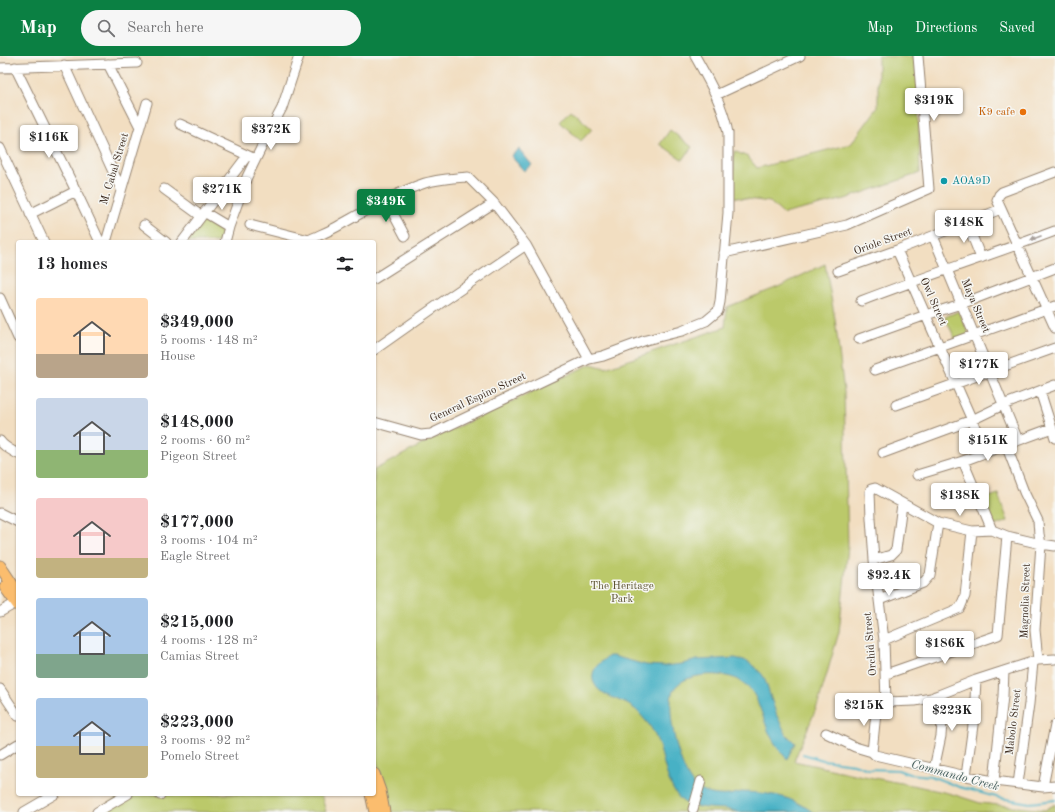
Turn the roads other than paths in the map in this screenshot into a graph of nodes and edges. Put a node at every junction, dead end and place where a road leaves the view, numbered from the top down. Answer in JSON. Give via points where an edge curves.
{"nodes":[{"id":1,"x":299,"y":56,"type":"edge"},
{"id":2,"x":694,"y":56,"type":"edge"},
{"id":3,"x":800,"y":56,"type":"edge"},
{"id":4,"x":918,"y":56,"type":"edge"},
{"id":5,"x":137,"y":63,"type":"dead end"},
{"id":6,"x":108,"y":64,"type":"junction"},
{"id":7,"x":64,"y":65,"type":"junction"},
{"id":8,"x":15,"y":67,"type":"junction"},
{"id":9,"x":0,"y":68,"type":"edge"},
{"id":10,"x":716,"y":95,"type":"junction"},
{"id":11,"x":147,"y":103,"type":"dead end"},
{"id":12,"x":180,"y":124,"type":"dead end"},
{"id":13,"x":140,"y":127,"type":"junction"},
{"id":14,"x":0,"y":148,"type":"edge"},
{"id":15,"x":251,"y":157,"type":"junction"},
{"id":16,"x":1055,"y":172,"type":"edge"},
{"id":17,"x":121,"y":189,"type":"junction"},
{"id":18,"x":164,"y":189,"type":"dead end"},
{"id":19,"x":76,"y":191,"type":"junction"},
{"id":20,"x":386,"y":200,"type":"junction"},
{"id":21,"x":494,"y":203,"type":"junction"},
{"id":22,"x":1000,"y":209,"type":"junction"},
{"id":23,"x":30,"y":214,"type":"junction"},
{"id":24,"x":202,"y":214,"type":"junction"},
{"id":25,"x":967,"y":222,"type":"junction"},
{"id":26,"x":144,"y":225,"type":"dead end"},
{"id":27,"x":250,"y":225,"type":"dead end"},
{"id":28,"x":229,"y":227,"type":"junction"},
{"id":29,"x":1055,"y":231,"type":"edge"},
{"id":30,"x":405,"y":236,"type":"dead end"},
{"id":31,"x":933,"y":236,"type":"junction"},
{"id":32,"x":43,"y":240,"type":"edge"},
{"id":33,"x":99,"y":240,"type":"edge"},
{"id":34,"x":107,"y":240,"type":"edge"},
{"id":35,"x":163,"y":240,"type":"edge"},
{"id":36,"x":183,"y":240,"type":"edge"},
{"id":37,"x":226,"y":240,"type":"edge"},
{"id":38,"x":299,"y":240,"type":"edge"},
{"id":39,"x":309,"y":240,"type":"edge"},
{"id":40,"x":526,"y":245,"type":"junction"},
{"id":41,"x":1017,"y":246,"type":"junction"},
{"id":42,"x":897,"y":250,"type":"junction"},
{"id":43,"x":724,"y":253,"type":"junction"},
{"id":44,"x":981,"y":258,"type":"junction"},
{"id":45,"x":1055,"y":268,"type":"edge"},
{"id":46,"x":946,"y":270,"type":"junction"},
{"id":47,"x":838,"y":271,"type":"dead end"},
{"id":48,"x":1032,"y":277,"type":"junction"},
{"id":49,"x":376,"y":279,"type":"edge"},
{"id":50,"x":911,"y":282,"type":"junction"},
{"id":51,"x":0,"y":298,"type":"edge"},
{"id":52,"x":861,"y":301,"type":"dead end"},
{"id":53,"x":961,"y":304,"type":"junction"},
{"id":54,"x":1051,"y":307,"type":"edge"},
{"id":55,"x":926,"y":315,"type":"junction"},
{"id":56,"x":1055,"y":328,"type":"edge"},
{"id":57,"x":16,"y":334,"type":"edge"},
{"id":58,"x":974,"y":335,"type":"junction"},
{"id":59,"x":859,"y":339,"type":"dead end"},
{"id":60,"x":940,"y":347,"type":"junction"},
{"id":61,"x":1055,"y":348,"type":"edge"},
{"id":62,"x":376,"y":349,"type":"edge"},
{"id":63,"x":589,"y":359,"type":"junction"},
{"id":64,"x":874,"y":370,"type":"dead end"},
{"id":65,"x":989,"y":372,"type":"junction"},
{"id":66,"x":956,"y":383,"type":"junction"},
{"id":67,"x":1055,"y":385,"type":"edge"},
{"id":68,"x":1040,"y":391,"type":"junction"},
{"id":69,"x":896,"y":404,"type":"dead end"},
{"id":70,"x":1003,"y":405,"type":"junction"},
{"id":71,"x":972,"y":420,"type":"junction"},
{"id":72,"x":376,"y":423,"type":"edge"},
{"id":73,"x":1052,"y":428,"type":"junction"},
{"id":74,"x":1055,"y":438,"type":"edge"},
{"id":75,"x":1018,"y":440,"type":"junction"},
{"id":76,"x":0,"y":441,"type":"edge"},
{"id":77,"x":1006,"y":444,"type":"junction"},
{"id":78,"x":986,"y":452,"type":"junction"},
{"id":79,"x":16,"y":453,"type":"edge"},
{"id":80,"x":883,"y":453,"type":"dead end"},
{"id":81,"x":963,"y":461,"type":"junction"},
{"id":82,"x":917,"y":474,"type":"dead end"},
{"id":83,"x":902,"y":504,"type":"junction"},
{"id":84,"x":0,"y":513,"type":"edge"},
{"id":85,"x":16,"y":519,"type":"edge"},
{"id":86,"x":938,"y":523,"type":"junction"},
{"id":87,"x":992,"y":530,"type":"junction"},
{"id":88,"x":972,"y":531,"type":"junction"},
{"id":89,"x":1007,"y":536,"type":"junction"},
{"id":90,"x":1041,"y":544,"type":"junction"},
{"id":91,"x":1055,"y":546,"type":"edge"},
{"id":92,"x":874,"y":560,"type":"junction"},
{"id":93,"x":0,"y":566,"type":"edge"},
{"id":94,"x":0,"y":580,"type":"edge"},
{"id":95,"x":16,"y":598,"type":"edge"},
{"id":96,"x":16,"y":599,"type":"edge"},
{"id":97,"x":879,"y":600,"type":"junction"},
{"id":98,"x":16,"y":601,"type":"edge"},
{"id":99,"x":0,"y":612,"type":"edge"},
{"id":100,"x":884,"y":640,"type":"junction"},
{"id":101,"x":1055,"y":659,"type":"edge"},
{"id":102,"x":1035,"y":661,"type":"junction"},
{"id":103,"x":1004,"y":671,"type":"junction"},
{"id":104,"x":886,"y":674,"type":"junction"},
{"id":105,"x":976,"y":680,"type":"junction"},
{"id":106,"x":0,"y":689,"type":"edge"},
{"id":107,"x":935,"y":696,"type":"junction"},
{"id":108,"x":886,"y":702,"type":"junction"},
{"id":109,"x":16,"y":713,"type":"edge"},
{"id":110,"x":1055,"y":725,"type":"edge"},
{"id":111,"x":826,"y":733,"type":"dead end"},
{"id":112,"x":16,"y":745,"type":"edge"},
{"id":113,"x":873,"y":754,"type":"junction"},
{"id":114,"x":0,"y":755,"type":"edge"},
{"id":115,"x":934,"y":769,"type":"junction"},
{"id":116,"x":966,"y":776,"type":"junction"},
{"id":117,"x":376,"y":780,"type":"edge"},
{"id":118,"x":701,"y":780,"type":"dead end"},
{"id":119,"x":994,"y":781,"type":"junction"},
{"id":120,"x":1018,"y":784,"type":"junction"},
{"id":121,"x":1055,"y":786,"type":"edge"},
{"id":122,"x":1043,"y":787,"type":"junction"},
{"id":123,"x":52,"y":796,"type":"edge"},
{"id":124,"x":125,"y":796,"type":"edge"},
{"id":125,"x":372,"y":796,"type":"edge"},
{"id":126,"x":693,"y":809,"type":"dead end"},
{"id":127,"x":379,"y":810,"type":"edge"},
{"id":128,"x":24,"y":812,"type":"edge"},
{"id":129,"x":97,"y":812,"type":"edge"}],
"edges":[{"from":1,"to":15,"type":"street","via":[[282,108]]},
{"from":2,"to":10,"type":"street"},
{"from":3,"to":10,"type":"street"},
{"from":4,"to":43,"type":"street","via":[[929,190],[847,225]]},
{"from":5,"to":6,"type":"street"},
{"from":6,"to":7,"type":"street"},
{"from":6,"to":13,"type":"street"},
{"from":7,"to":8,"type":"street"},
{"from":7,"to":17,"type":"street"},
{"from":8,"to":9,"type":"street"},
{"from":8,"to":19,"type":"street"},
{"from":10,"to":43,"type":"street","via":[[728,134],[728,213]]},
{"from":11,"to":13,"type":"street","name":"M. Cabal Street"},
{"from":12,"to":15,"type":"street"},
{"from":13,"to":17,"type":"street","name":"M. Cabal Street"},
{"from":14,"to":23,"type":"street"},
{"from":15,"to":24,"type":"street"},
{"from":15,"to":28,"type":"street","via":[[247,177]]},
{"from":16,"to":22,"type":"street","via":[[1002,192],[997,200]]},
{"from":17,"to":34,"type":"street","name":"M. Cabal Street"},
{"from":18,"to":24,"type":"street"},
{"from":19,"to":23,"type":"street"},
{"from":19,"to":33,"type":"street"},
{"from":20,"to":21,"type":"street","via":[[426,182],[468,177]]},
{"from":20,"to":30,"type":"street"},
{"from":20,"to":39,"type":"street"},
{"from":21,"to":40,"type":"street"},
{"from":21,"to":49,"type":"street"},
{"from":22,"to":25,"type":"street","name":"Oriole Street"},
{"from":22,"to":41,"type":"street"},
{"from":23,"to":32,"type":"street"},
{"from":24,"to":28,"type":"street"},
{"from":24,"to":36,"type":"street"},
{"from":25,"to":31,"type":"street","name":"Oriole Street"},
{"from":25,"to":44,"type":"street"},
{"from":26,"to":35,"type":"street"},
{"from":27,"to":38,"type":"street"},
{"from":28,"to":37,"type":"street"},
{"from":29,"to":41,"type":"street","name":"Maya Street","one_way":true},
{"from":31,"to":42,"type":"street","name":"Oriole Street"},
{"from":31,"to":46,"type":"street","name":"Maya Street"},
{"from":40,"to":62,"type":"street"},
{"from":40,"to":63,"type":"street"},
{"from":41,"to":44,"type":"street","name":"Maya Street"},
{"from":41,"to":48,"type":"street"},
{"from":42,"to":47,"type":"street","name":"Oriole Street"},
{"from":42,"to":50,"type":"street","name":"Owl Street"},
{"from":43,"to":63,"type":"street","name":"General Espino Street","via":[[718,311],[701,323],[682,331]]},
{"from":44,"to":46,"type":"street","name":"Maya Street"},
{"from":45,"to":48,"type":"street"},
{"from":46,"to":50,"type":"street","name":"Maya Street"},
{"from":46,"to":53,"type":"street","name":"Maya Street"},
{"from":48,"to":53,"type":"street"},
{"from":48,"to":54,"type":"street"},
{"from":50,"to":52,"type":"street","name":"Maya Street"},
{"from":50,"to":55,"type":"street","name":"Owl Street"},
{"from":51,"to":57,"type":"street"},
{"from":53,"to":55,"type":"street"},
{"from":53,"to":58,"type":"street","name":"Maya Street"},
{"from":54,"to":56,"type":"street"},
{"from":54,"to":58,"type":"street"},
{"from":55,"to":59,"type":"street"},
{"from":55,"to":60,"type":"street","name":"Owl Street"},
{"from":58,"to":60,"type":"street"},
{"from":58,"to":65,"type":"street","name":"Maya Street"},
{"from":60,"to":64,"type":"street"},
{"from":60,"to":66,"type":"street","name":"Owl Street"},
{"from":61,"to":65,"type":"street"},
{"from":63,"to":72,"type":"street","name":"General Espino Street","via":[[431,434],[422,435]]},
{"from":65,"to":66,"type":"street"},
{"from":65,"to":70,"type":"street","name":"Maya Street"},
{"from":66,"to":69,"type":"street"},
{"from":66,"to":71,"type":"street","name":"Owl Street"},
{"from":67,"to":68,"type":"street"},
{"from":68,"to":70,"type":"street"},
{"from":68,"to":73,"type":"street"},
{"from":70,"to":71,"type":"street"},
{"from":70,"to":75,"type":"street","name":"Maya Street"},
{"from":71,"to":78,"type":"street","name":"Owl Street"},
{"from":71,"to":80,"type":"street"},
{"from":73,"to":74,"type":"street"},
{"from":73,"to":75,"type":"street"},
{"from":75,"to":77,"type":"street"},
{"from":76,"to":79,"type":"street"},
{"from":77,"to":78,"type":"street"},
{"from":77,"to":90,"type":"street","name":"Magnolia Street","via":[[1038,521]]},
{"from":78,"to":81,"type":"street"},
{"from":81,"to":82,"type":"street"},
{"from":81,"to":87,"type":"street"},
{"from":83,"to":86,"type":"street"},
{"from":83,"to":92,"type":"street","via":[[896,550],[892,555]]},
{"from":83,"to":92,"type":"street","name":"Orchid Street","via":[[875,488],[871,489]]},
{"from":84,"to":85,"type":"street"},
{"from":86,"to":88,"type":"street"},
{"from":86,"to":97,"type":"street","via":[[930,575],[923,583]]},
{"from":87,"to":88,"type":"street"},
{"from":87,"to":89,"type":"street"},
{"from":88,"to":100,"type":"street","via":[[965,596],[960,608]]},
{"from":89,"to":90,"type":"street"},
{"from":89,"to":104,"type":"street","via":[[998,634]]},
{"from":90,"to":91,"type":"street"},
{"from":90,"to":102,"type":"street","name":"Magnolia Street"},
{"from":92,"to":97,"type":"street","name":"Orchid Street"},
{"from":93,"to":95,"type":"main road"},
{"from":94,"to":96,"type":"main road"},
{"from":97,"to":100,"type":"street","name":"Orchid Street"},
{"from":98,"to":99,"type":"street"},
{"from":100,"to":104,"type":"street","name":"Orchid Street"},
{"from":101,"to":102,"type":"street"},
{"from":102,"to":103,"type":"street"},
{"from":102,"to":120,"type":"street","name":"Mabolo Street"},
{"from":103,"to":105,"type":"street"},
{"from":103,"to":119,"type":"street"},
{"from":104,"to":108,"type":"street","name":"Orchid Street"},
{"from":105,"to":107,"type":"street"},
{"from":105,"to":116,"type":"street"},
{"from":106,"to":109,"type":"street"},
{"from":107,"to":108,"type":"street","via":[[916,701]]},
{"from":107,"to":115,"type":"street","via":[[942,724]]},
{"from":108,"to":113,"type":"street","via":[[876,713]]},
{"from":110,"to":122,"type":"street"},
{"from":111,"to":113,"type":"street"},
{"from":112,"to":114,"type":"street"},
{"from":113,"to":115,"type":"street"},
{"from":115,"to":116,"type":"street"},
{"from":116,"to":119,"type":"street"},
{"from":117,"to":127,"type":"main road","via":[[380,791]]},
{"from":118,"to":126,"type":"street"},
{"from":119,"to":120,"type":"street"},
{"from":120,"to":122,"type":"street"},
{"from":121,"to":122,"type":"street"},
{"from":123,"to":128,"type":"street"},
{"from":124,"to":129,"type":"street"},
{"from":125,"to":127,"type":"main road"}]}
